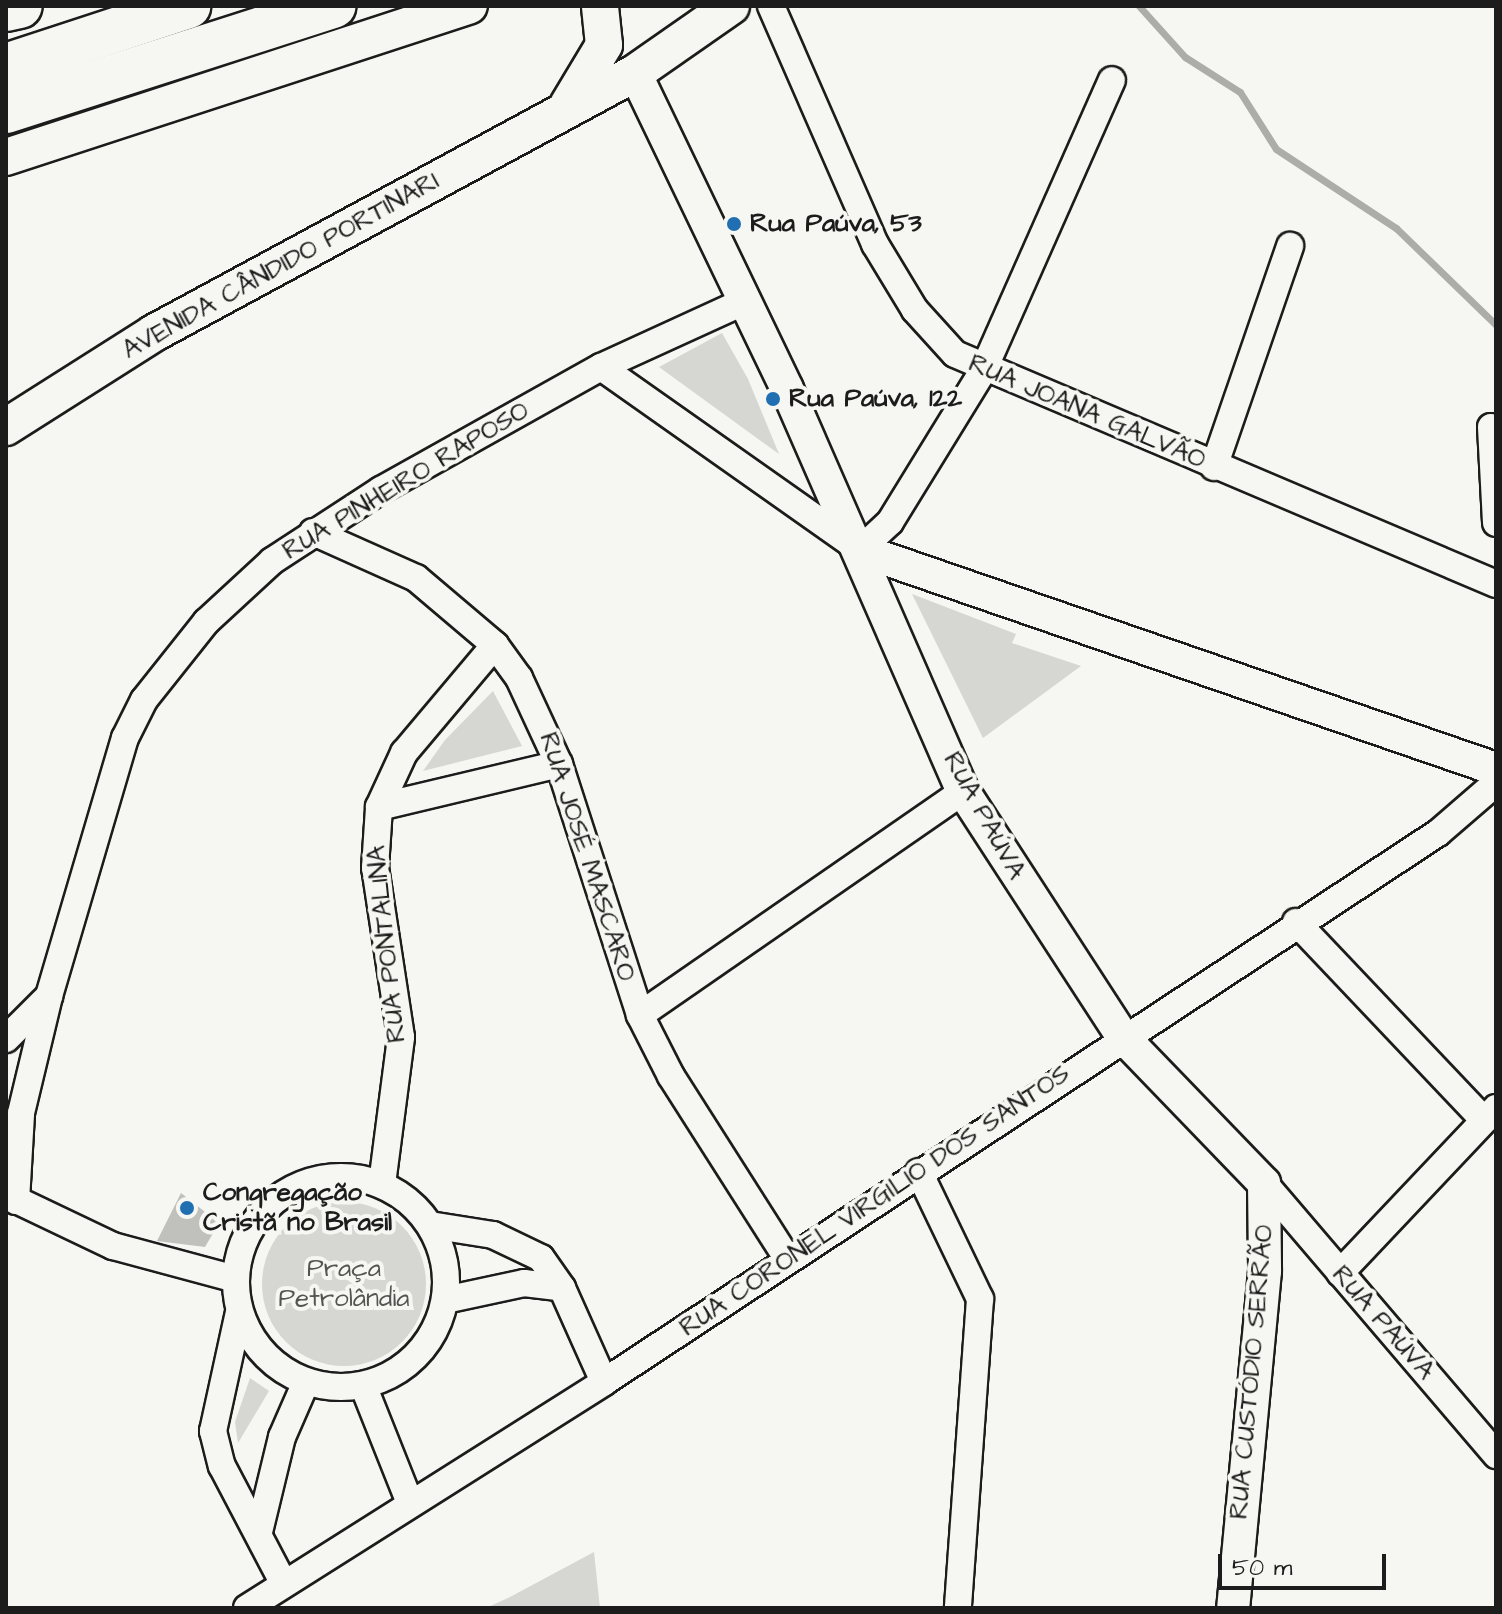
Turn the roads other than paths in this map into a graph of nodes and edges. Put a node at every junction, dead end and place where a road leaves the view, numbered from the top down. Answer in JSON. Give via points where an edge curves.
{"nodes":[{"id":1,"x":20,"y":6,"type":"edge"},
{"id":2,"x":188,"y":6,"type":"edge"},
{"id":3,"x":334,"y":6,"type":"edge"},
{"id":4,"x":469,"y":6,"type":"edge"},
{"id":5,"x":601,"y":6,"type":"edge"},
{"id":6,"x":731,"y":6,"type":"edge"},
{"id":7,"x":771,"y":6,"type":"edge"},
{"id":8,"x":6,"y":9,"type":"edge"},
{"id":9,"x":6,"y":66,"type":"edge"},
{"id":10,"x":635,"y":73,"type":"junction"},
{"id":11,"x":1112,"y":80,"type":"dead end"},
{"id":12,"x":6,"y":111,"type":"edge"},
{"id":13,"x":562,"y":114,"type":"junction"},
{"id":14,"x":6,"y":157,"type":"edge"},
{"id":15,"x":1290,"y":246,"type":"dead end"},
{"id":16,"x":743,"y":302,"type":"junction"},
{"id":17,"x":601,"y":367,"type":"junction"},
{"id":18,"x":983,"y":371,"type":"junction"},
{"id":19,"x":6,"y":427,"type":"edge"},
{"id":20,"x":1491,"y":427,"type":"dead end"},
{"id":21,"x":1214,"y":467,"type":"junction"},
{"id":22,"x":1496,"y":523,"type":"edge"},
{"id":23,"x":313,"y":532,"type":"junction"},
{"id":24,"x":860,"y":550,"type":"junction"},
{"id":25,"x":1496,"y":584,"type":"edge"},
{"id":26,"x":495,"y":645,"type":"junction"},
{"id":27,"x":559,"y":764,"type":"junction"},
{"id":28,"x":1496,"y":769,"type":"edge"},
{"id":29,"x":1496,"y":783,"type":"edge"},
{"id":30,"x":963,"y":791,"type":"junction"},
{"id":31,"x":379,"y":807,"type":"junction"},
{"id":32,"x":1296,"y":922,"type":"junction"},
{"id":33,"x":49,"y":996,"type":"junction"},
{"id":34,"x":640,"y":1015,"type":"junction"},
{"id":35,"x":1123,"y":1037,"type":"junction"},
{"id":36,"x":6,"y":1039,"type":"edge"},
{"id":37,"x":1490,"y":1114,"type":"edge"},
{"id":38,"x":919,"y":1172,"type":"junction"},
{"id":39,"x":1264,"y":1183,"type":"junction"},
{"id":40,"x":382,"y":1184,"type":"junction"},
{"id":41,"x":9,"y":1202,"type":"edge"},
{"id":42,"x":430,"y":1225,"type":"junction"},
{"id":43,"x":787,"y":1258,"type":"junction"},
{"id":44,"x":1340,"y":1273,"type":"junction"},
{"id":45,"x":235,"y":1279,"type":"junction"},
{"id":46,"x":562,"y":1288,"type":"junction"},
{"id":47,"x":445,"y":1300,"type":"junction"},
{"id":48,"x":239,"y":1312,"type":"junction"},
{"id":49,"x":306,"y":1382,"type":"junction"},
{"id":50,"x":604,"y":1382,"type":"junction"},
{"id":51,"x":363,"y":1385,"type":"junction"},
{"id":52,"x":1496,"y":1455,"type":"edge"},
{"id":53,"x":410,"y":1503,"type":"junction"},
{"id":54,"x":259,"y":1532,"type":"junction"},
{"id":55,"x":284,"y":1584,"type":"junction"},
{"id":56,"x":247,"y":1608,"type":"edge"},
{"id":57,"x":958,"y":1608,"type":"edge"},
{"id":58,"x":1233,"y":1608,"type":"edge"}],
"edges":[{"from":1,"to":8,"type":"highway"},
{"from":2,"to":9,"type":"highway"},
{"from":3,"to":12,"type":"highway"},
{"from":4,"to":14,"type":"main road"},
{"from":5,"to":10,"type":"main road"},
{"from":5,"to":13,"type":"main road","name":"AVENIDA CÂNDIDO PORTINARI","via":[[604,45],[598,65]]},
{"from":6,"to":10,"type":"main road","name":"AVENIDA CÂNDIDO PORTINARI"},
{"from":7,"to":18,"type":"street","name":"RUA JOANA GALVÃO","via":[[895,280],[955,354]]},
{"from":10,"to":13,"type":"main road","name":"AVENIDA CÂNDIDO PORTINARI"},
{"from":10,"to":16,"type":"street","name":"RUA PAÚVA"},
{"from":11,"to":18,"type":"street"},
{"from":13,"to":19,"type":"main road","name":"AVENIDA CÂNDIDO PORTINARI","via":[[154,333]]},
{"from":15,"to":21,"type":"street"},
{"from":16,"to":17,"type":"street","name":"RUA PINHEIRO RAPOSO"},
{"from":16,"to":24,"type":"street","name":"RUA PAÚVA"},
{"from":17,"to":23,"type":"street","name":"RUA PINHEIRO RAPOSO"},
{"from":17,"to":24,"type":"street"},
{"from":18,"to":21,"type":"street","name":"RUA JOANA GALVÃO"},
{"from":18,"to":24,"type":"street","via":[[890,522]]},
{"from":20,"to":22,"type":"street"},
{"from":21,"to":25,"type":"street","name":"RUA JOANA GALVÃO"},
{"from":23,"to":26,"type":"street","name":"RUA JOSÉ MASCARO","via":[[416,578]]},
{"from":23,"to":33,"type":"street","name":"RUA PINHEIRO RAPOSO","via":[[206,622],[144,700],[125,738]]},
{"from":24,"to":28,"type":"street"},
{"from":24,"to":30,"type":"street","name":"RUA PAÚVA"},
{"from":26,"to":27,"type":"street","name":"RUA JOSÉ MASCARO","via":[[539,714]]},
{"from":26,"to":31,"type":"street","name":"RUA PONTALINA","via":[[404,753]]},
{"from":27,"to":31,"type":"street"},
{"from":27,"to":34,"type":"street","name":"RUA JOSÉ MASCARO"},
{"from":29,"to":32,"type":"street","name":"RUA CORONEL VIRGILIO DOS SANTOS","via":[[1438,833]]},
{"from":30,"to":34,"type":"street"},
{"from":30,"to":35,"type":"street","name":"RUA PAÚVA"},
{"from":31,"to":40,"type":"street","name":"RUA PONTALINA","via":[[375,868],[401,1037]]},
{"from":32,"to":35,"type":"street","name":"RUA CORONEL VIRGILIO DOS SANTOS"},
{"from":32,"to":37,"type":"street"},
{"from":33,"to":36,"type":"street","name":"RUA PINHEIRO RAPOSO"},
{"from":33,"to":41,"type":"street","via":[[21,1113]]},
{"from":34,"to":43,"type":"street","name":"RUA JOSÉ MASCARO","via":[[671,1076]]},
{"from":35,"to":38,"type":"street","name":"RUA CORONEL VIRGILIO DOS SANTOS"},
{"from":35,"to":39,"type":"street","name":"RUA PAÚVA"},
{"from":37,"to":44,"type":"street"},
{"from":38,"to":43,"type":"street","name":"RUA CORONEL VIRGILIO DOS SANTOS"},
{"from":38,"to":57,"type":"street","via":[[980,1299]]},
{"from":39,"to":44,"type":"street","name":"RUA PAÚVA"},
{"from":39,"to":58,"type":"street","name":"RUA CUSTÓDIO SERRÃO","via":[[1265,1271]]},
{"from":40,"to":42,"type":"street","via":[[409,1200]]},
{"from":40,"to":45,"type":"street","via":[[349,1176],[315,1179],[283,1193],[247,1236]]},
{"from":41,"to":45,"type":"street","via":[[113,1246]]},
{"from":42,"to":46,"type":"street","via":[[519,1243],[551,1269]]},
{"from":42,"to":47,"type":"street","via":[[445,1261]]},
{"from":43,"to":50,"type":"street","name":"RUA CORONEL VIRGILIO DOS SANTOS"},
{"from":44,"to":52,"type":"street","name":"RUA PAÚVA"},
{"from":45,"to":48,"type":"street"},
{"from":46,"to":47,"type":"street","via":[[524,1283]]},
{"from":46,"to":50,"type":"street"},
{"from":47,"to":51,"type":"street","via":[[417,1355]]},
{"from":48,"to":49,"type":"street","via":[[254,1342],[277,1366]]},
{"from":48,"to":54,"type":"street","via":[[213,1431],[222,1466]]},
{"from":49,"to":51,"type":"street"},
{"from":49,"to":54,"type":"street","via":[[282,1437]]},
{"from":50,"to":53,"type":"street","name":"RUA CORONEL VIRGILIO DOS SANTOS"},
{"from":51,"to":53,"type":"street"},
{"from":53,"to":55,"type":"street","name":"RUA CORONEL VIRGILIO DOS SANTOS"},
{"from":54,"to":55,"type":"street"},
{"from":55,"to":56,"type":"street","name":"RUA CORONEL VIRGILIO DOS SANTOS"}]}
